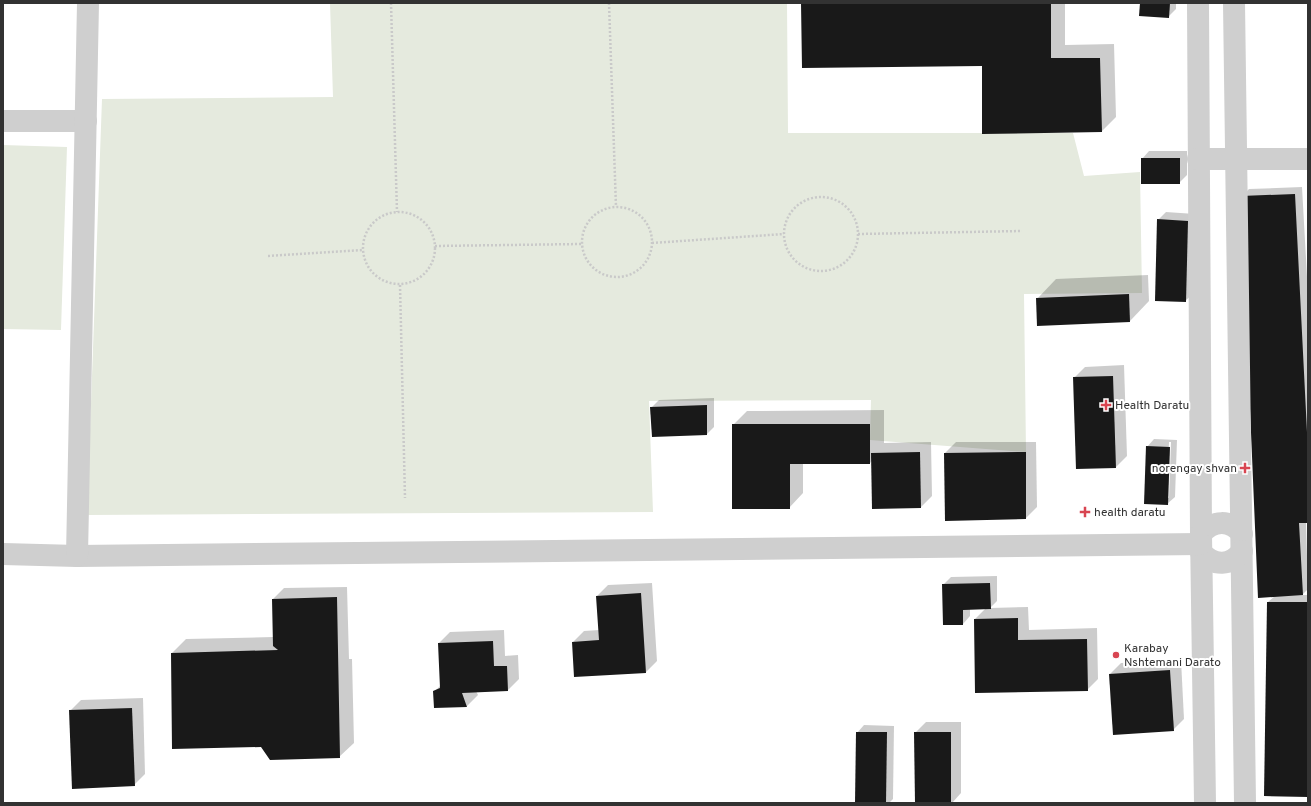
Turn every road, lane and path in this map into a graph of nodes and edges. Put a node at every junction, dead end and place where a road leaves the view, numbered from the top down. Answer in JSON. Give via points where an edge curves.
{"nodes":[{"id":1,"x":88,"y":3,"type":"edge"},
{"id":2,"x":391,"y":3,"type":"edge"},
{"id":3,"x":609,"y":3,"type":"edge"},
{"id":4,"x":1198,"y":3,"type":"edge"},
{"id":5,"x":1234,"y":3,"type":"edge"},
{"id":6,"x":3,"y":121,"type":"edge"},
{"id":7,"x":86,"y":121,"type":"junction"},
{"id":8,"x":1198,"y":159,"type":"junction"},
{"id":9,"x":1236,"y":159,"type":"junction"},
{"id":10,"x":1308,"y":159,"type":"edge"},
{"id":11,"x":616,"y":207,"type":"junction"},
{"id":12,"x":397,"y":212,"type":"junction"},
{"id":13,"x":1022,"y":231,"type":"dead end"},
{"id":14,"x":784,"y":234,"type":"junction"},
{"id":15,"x":858,"y":234,"type":"junction"},
{"id":16,"x":652,"y":243,"type":"junction"},
{"id":17,"x":582,"y":244,"type":"junction"},
{"id":18,"x":436,"y":246,"type":"junction"},
{"id":19,"x":363,"y":250,"type":"junction"},
{"id":20,"x":268,"y":256,"type":"dead end"},
{"id":21,"x":400,"y":285,"type":"junction"},
{"id":22,"x":405,"y":498,"type":"dead end"},
{"id":23,"x":1242,"y":542,"type":"junction"},
{"id":24,"x":1201,"y":543,"type":"junction"},
{"id":25,"x":3,"y":554,"type":"edge"},
{"id":26,"x":77,"y":556,"type":"junction"},
{"id":27,"x":1205,"y":803,"type":"edge"},
{"id":28,"x":1245,"y":803,"type":"edge"}],
"edges":[{"from":1,"to":7,"type":"street"},
{"from":2,"to":12,"type":"path"},
{"from":3,"to":11,"type":"path"},
{"from":4,"to":8,"type":"street"},
{"from":5,"to":9,"type":"street"},
{"from":6,"to":7,"type":"street"},
{"from":7,"to":26,"type":"street"},
{"from":8,"to":9,"type":"street"},
{"from":8,"to":24,"type":"street"},
{"from":9,"to":10,"type":"street"},
{"from":9,"to":23,"type":"street"},
{"from":11,"to":16,"type":"path","via":[[627,209],[641,218],[650,232]]},
{"from":11,"to":17,"type":"path","via":[[594,215],[586,224]]},
{"from":12,"to":18,"type":"path","via":[[408,213],[423,222],[433,235]]},
{"from":12,"to":19,"type":"path","via":[[385,215],[374,222],[366,232]]},
{"from":13,"to":15,"type":"path"},
{"from":14,"to":15,"type":"path","via":[[786,222],[801,203],[824,197],[836,200],[846,207],[854,216]]},
{"from":14,"to":15,"type":"path","via":[[786,246],[801,266],[825,271],[837,268],[847,261],[855,251]]},
{"from":14,"to":16,"type":"path"},
{"from":16,"to":17,"type":"path","via":[[644,264],[625,276],[614,277],[593,268],[585,258]]},
{"from":17,"to":18,"type":"path"},
{"from":18,"to":21,"type":"path","via":[[434,258],[422,277]]},
{"from":19,"to":20,"type":"path"},
{"from":19,"to":21,"type":"path","via":[[368,268],[377,277],[388,283]]},
{"from":21,"to":22,"type":"path"},
{"from":23,"to":24,"type":"street","via":[[1232,524],[1225,522],[1211,525]]},
{"from":23,"to":24,"type":"street","via":[[1232,561],[1225,563],[1212,561]]},
{"from":23,"to":28,"type":"street"},
{"from":24,"to":26,"type":"street"},
{"from":24,"to":27,"type":"street"},
{"from":25,"to":26,"type":"street"}]}
